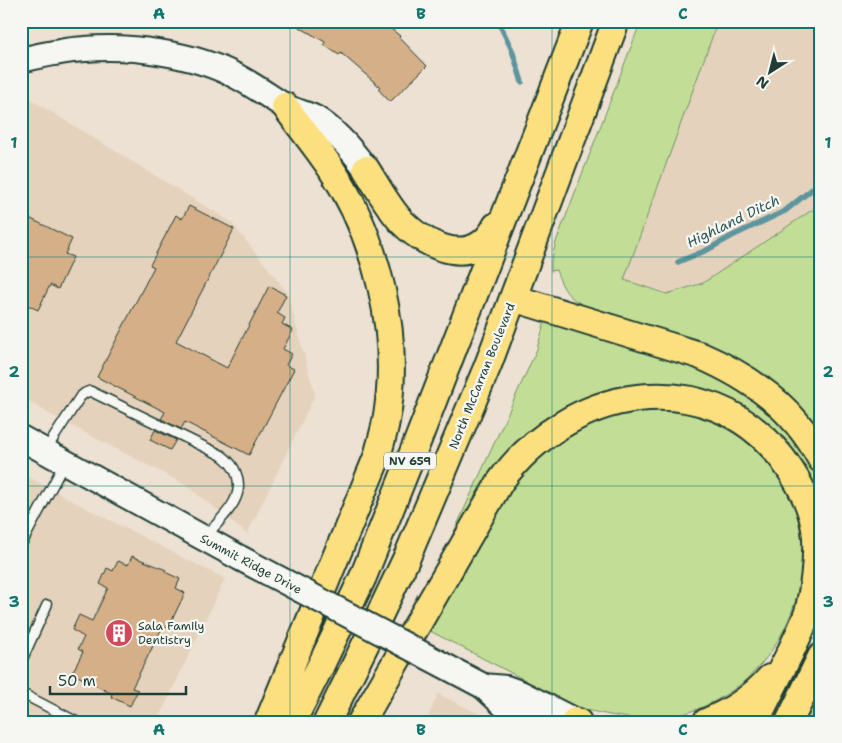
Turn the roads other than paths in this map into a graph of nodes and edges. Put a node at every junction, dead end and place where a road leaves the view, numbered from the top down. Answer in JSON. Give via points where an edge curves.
{"nodes":[{"id":1,"x":580,"y":21,"type":"edge"},
{"id":2,"x":616,"y":21,"type":"edge"},
{"id":3,"x":21,"y":60,"type":"edge"},
{"id":4,"x":285,"y":106,"type":"junction"},
{"id":5,"x":366,"y":169,"type":"joint"},
{"id":6,"x":512,"y":195,"type":"junction"},
{"id":7,"x":513,"y":298,"type":"junction"},
{"id":8,"x":21,"y":438,"type":"edge"},
{"id":9,"x":54,"y":457,"type":"junction"},
{"id":10,"x":821,"y":459,"type":"edge"},
{"id":11,"x":203,"y":539,"type":"junction"},
{"id":12,"x":21,"y":545,"type":"edge"},
{"id":13,"x":48,"y":605,"type":"dead end"},
{"id":14,"x":798,"y":636,"type":"junction"},
{"id":15,"x":821,"y":657,"type":"edge"},
{"id":16,"x":21,"y":662,"type":"edge"},
{"id":17,"x":484,"y":686,"type":"junction"},
{"id":18,"x":21,"y":693,"type":"edge"},
{"id":19,"x":577,"y":721,"type":"edge"},
{"id":20,"x":77,"y":722,"type":"edge"},
{"id":21,"x":268,"y":722,"type":"edge"},
{"id":22,"x":292,"y":722,"type":"edge"},
{"id":23,"x":327,"y":722,"type":"edge"},
{"id":24,"x":361,"y":722,"type":"edge"},
{"id":25,"x":530,"y":722,"type":"edge"},
{"id":26,"x":706,"y":722,"type":"edge"},
{"id":27,"x":755,"y":722,"type":"edge"},
{"id":28,"x":789,"y":722,"type":"edge"}],
"edges":[{"from":1,"to":6,"type":"main road","number":"NV 659"},
{"from":2,"to":7,"type":"main road","name":"North McCarran Boulevard","number":"NV 659"},
{"from":3,"to":4,"type":"street","via":[[87,48],[148,51],[212,66],[262,90]]},
{"from":4,"to":5,"type":"street","via":[[327,126]]},
{"from":4,"to":21,"type":"main road","via":[[330,167],[357,215],[370,248],[387,319],[390,388],[377,457]]},
{"from":5,"to":6,"type":"main road","via":[[402,222],[418,236],[454,251],[481,245],[491,235]]},
{"from":6,"to":22,"type":"main road","number":"NV 659","via":[[363,577]]},
{"from":7,"to":10,"type":"main road","via":[[722,364],[778,402],[805,433]]},
{"from":7,"to":23,"type":"main road","name":"North McCarran Boulevard","number":"NV 659","via":[[407,557]]},
{"from":8,"to":9,"type":"street","name":"Summit Ridge Drive"},
{"from":9,"to":11,"type":"street","name":"Summit Ridge Drive"},
{"from":9,"to":11,"type":"lane","via":[[80,397],[90,391],[221,455],[234,468],[239,490],[234,504]]},
{"from":9,"to":12,"type":"lane"},
{"from":11,"to":17,"type":"street","name":"Summit Ridge Drive","bridge":true},
{"from":13,"to":16,"type":"lane"},
{"from":14,"to":24,"type":"main road","via":[[814,582],[816,536],[804,494],[791,470],[757,432],[738,418],[715,408],[667,396],[623,400],[571,419],[528,448],[513,464]]},
{"from":14,"to":26,"type":"main road","via":[[760,690],[728,712]]},
{"from":14,"to":27,"type":"main road"},
{"from":15,"to":28,"type":"main road"},
{"from":17,"to":19,"type":"street","name":"Summit Ridge Drive","via":[[520,693]]},
{"from":17,"to":25,"type":"street","name":"Summit Ridge Drive","via":[[510,711]]},
{"from":18,"to":20,"type":"lane"}]}
